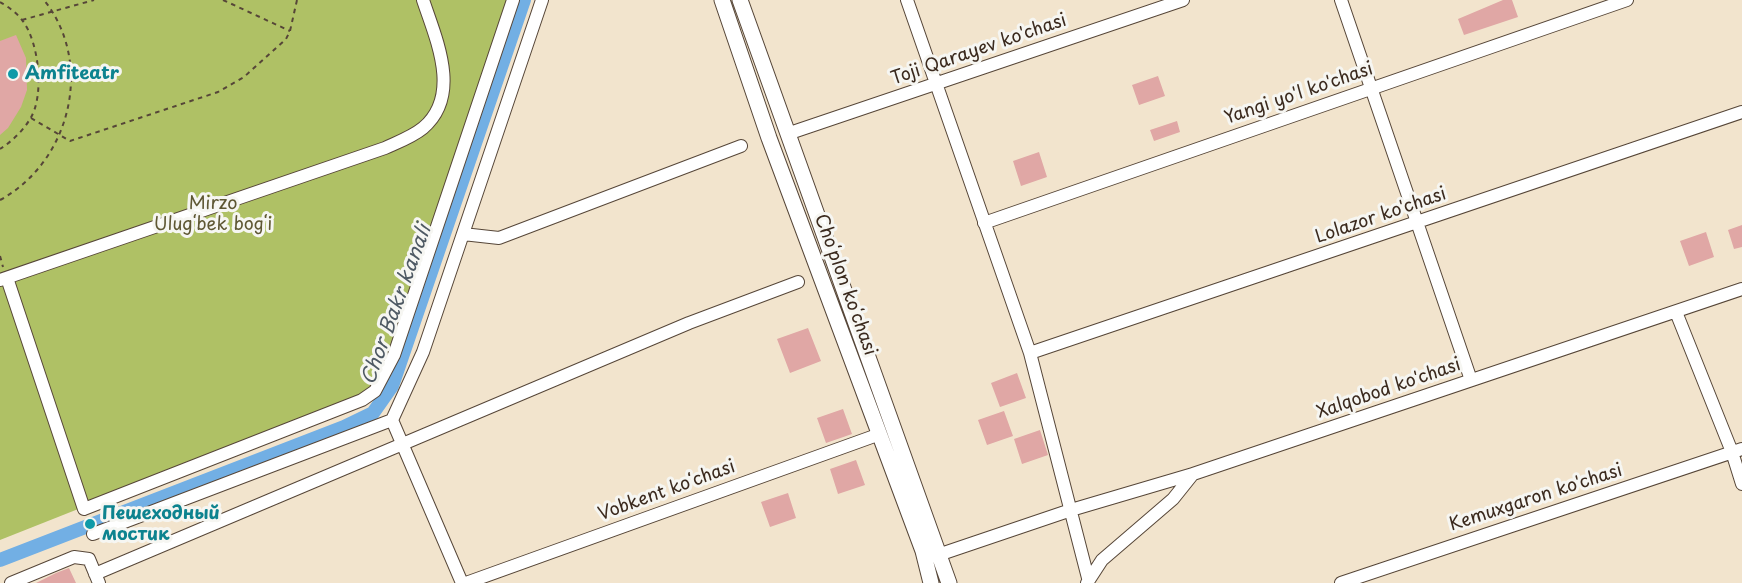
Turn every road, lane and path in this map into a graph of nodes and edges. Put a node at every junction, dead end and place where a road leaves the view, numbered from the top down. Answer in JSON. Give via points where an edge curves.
{"nodes":[{"id":1,"x":44,"y":0,"type":"edge"},
{"id":2,"x":75,"y":0,"type":"edge"},
{"id":3,"x":94,"y":0,"type":"edge"},
{"id":4,"x":223,"y":0,"type":"edge"},
{"id":5,"x":297,"y":0,"type":"edge"},
{"id":6,"x":423,"y":0,"type":"edge"},
{"id":7,"x":513,"y":0,"type":"edge"},
{"id":8,"x":542,"y":0,"type":"edge"},
{"id":9,"x":722,"y":0,"type":"edge"},
{"id":10,"x":740,"y":0,"type":"edge"},
{"id":11,"x":907,"y":0,"type":"edge"},
{"id":12,"x":1183,"y":0,"type":"edge"},
{"id":13,"x":1341,"y":0,"type":"edge"},
{"id":14,"x":1627,"y":0,"type":"edge"},
{"id":15,"x":0,"y":2,"type":"edge"},
{"id":16,"x":77,"y":6,"type":"junction"},
{"id":17,"x":53,"y":11,"type":"junction"},
{"id":18,"x":22,"y":20,"type":"junction"},
{"id":19,"x":290,"y":31,"type":"junction"},
{"id":20,"x":935,"y":85,"type":"junction"},
{"id":21,"x":1370,"y":88,"type":"junction"},
{"id":22,"x":1742,"y":112,"type":"edge"},
{"id":23,"x":31,"y":118,"type":"junction"},
{"id":24,"x":787,"y":134,"type":"junction"},
{"id":25,"x":59,"y":136,"type":"junction"},
{"id":26,"x":741,"y":146,"type":"dead end"},
{"id":27,"x":0,"y":148,"type":"edge"},
{"id":28,"x":0,"y":200,"type":"edge"},
{"id":29,"x":1419,"y":222,"type":"junction"},
{"id":30,"x":984,"y":223,"type":"junction"},
{"id":31,"x":463,"y":234,"type":"junction"},
{"id":32,"x":3,"y":279,"type":"edge"},
{"id":33,"x":798,"y":282,"type":"dead end"},
{"id":34,"x":1742,"y":289,"type":"edge"},
{"id":35,"x":1676,"y":312,"type":"junction"},
{"id":36,"x":1030,"y":353,"type":"junction"},
{"id":37,"x":1471,"y":380,"type":"junction"},
{"id":38,"x":392,"y":420,"type":"junction"},
{"id":39,"x":880,"y":434,"type":"junction"},
{"id":40,"x":400,"y":444,"type":"junction"},
{"id":41,"x":1737,"y":450,"type":"edge"},
{"id":42,"x":1193,"y":474,"type":"junction"},
{"id":43,"x":1742,"y":484,"type":"edge"},
{"id":44,"x":1071,"y":510,"type":"junction"},
{"id":45,"x":93,"y":534,"type":"dead end"},
{"id":46,"x":941,"y":554,"type":"junction"},
{"id":47,"x":97,"y":579,"type":"edge"},
{"id":48,"x":1088,"y":581,"type":"edge"},
{"id":49,"x":11,"y":583,"type":"edge"},
{"id":50,"x":464,"y":583,"type":"edge"},
{"id":51,"x":931,"y":583,"type":"edge"},
{"id":52,"x":950,"y":583,"type":"edge"},
{"id":53,"x":1341,"y":583,"type":"edge"}],
"edges":[{"from":1,"to":17,"type":"path"},
{"from":2,"to":16,"type":"path"},
{"from":3,"to":16,"type":"path"},
{"from":4,"to":19,"type":"path"},
{"from":5,"to":19,"type":"path"},
{"from":6,"to":32,"type":"street","via":[[444,70],[443,94],[424,127],[385,147]]},
{"from":7,"to":32,"type":"street","via":[[394,355],[375,391],[362,400],[84,509]]},
{"from":8,"to":31,"type":"street"},
{"from":9,"to":39,"type":"main road","name":"Choʻplon koʻchasi"},
{"from":10,"to":24,"type":"main road","name":"Choʻplon koʻchasi"},
{"from":11,"to":20,"type":"street"},
{"from":12,"to":20,"type":"street","name":"Toji Qarayev ko'chasi"},
{"from":13,"to":21,"type":"street"},
{"from":14,"to":21,"type":"street","name":"Yangi yo'l ko'chasi"},
{"from":15,"to":18,"type":"path"},
{"from":16,"to":17,"type":"path"},
{"from":17,"to":18,"type":"path"},
{"from":17,"to":25,"type":"path","via":[[65,34],[69,58],[70,100]]},
{"from":18,"to":23,"type":"path","via":[[32,40],[39,70]]},
{"from":19,"to":25,"type":"path","via":[[261,63],[218,93],[70,141]]},
{"from":20,"to":24,"type":"street","name":"Toji Qarayev ko'chasi"},
{"from":20,"to":30,"type":"street"},
{"from":21,"to":29,"type":"street"},
{"from":21,"to":30,"type":"street","name":"Yangi yo'l ko'chasi"},
{"from":22,"to":29,"type":"street","name":"Lolazor ko'chasi"},
{"from":23,"to":25,"type":"path"},
{"from":23,"to":27,"type":"path"},
{"from":24,"to":46,"type":"main road","name":"Choʻplon koʻchasi"},
{"from":25,"to":28,"type":"path","via":[[50,156],[34,174]]},
{"from":26,"to":31,"type":"street","via":[[499,238]]},
{"from":29,"to":36,"type":"street","name":"Lolazor ko'chasi"},
{"from":29,"to":37,"type":"street"},
{"from":30,"to":36,"type":"street"},
{"from":31,"to":38,"type":"street","via":[[423,352]]},
{"from":33,"to":40,"type":"street","via":[[689,323]]},
{"from":34,"to":35,"type":"street","name":"Xalqobod ko'chasi"},
{"from":35,"to":37,"type":"street","name":"Xalqobod ko'chasi"},
{"from":35,"to":41,"type":"street"},
{"from":36,"to":44,"type":"street"},
{"from":37,"to":42,"type":"street","name":"Xalqobod ko'chasi"},
{"from":38,"to":40,"type":"street"},
{"from":38,"to":45,"type":"street"},
{"from":39,"to":50,"type":"street","name":"Vobkent koʻchasi"},
{"from":39,"to":51,"type":"main road","name":"Choʻplon koʻchasi"},
{"from":40,"to":47,"type":"street"},
{"from":40,"to":50,"type":"street"},
{"from":41,"to":43,"type":"street"},
{"from":41,"to":53,"type":"street","name":"Kemuxgaron ko'chasi"},
{"from":42,"to":44,"type":"street","name":"Xalqobod ko'chasi"},
{"from":42,"to":48,"type":"street","via":[[1173,499],[1102,560]]},
{"from":44,"to":46,"type":"street","name":"Xalqobod ko'chasi"},
{"from":44,"to":48,"type":"street"},
{"from":46,"to":52,"type":"main road","name":"Choʻplon koʻchasi"},
{"from":47,"to":49,"type":"street","via":[[89,559],[74,556]]}]}
